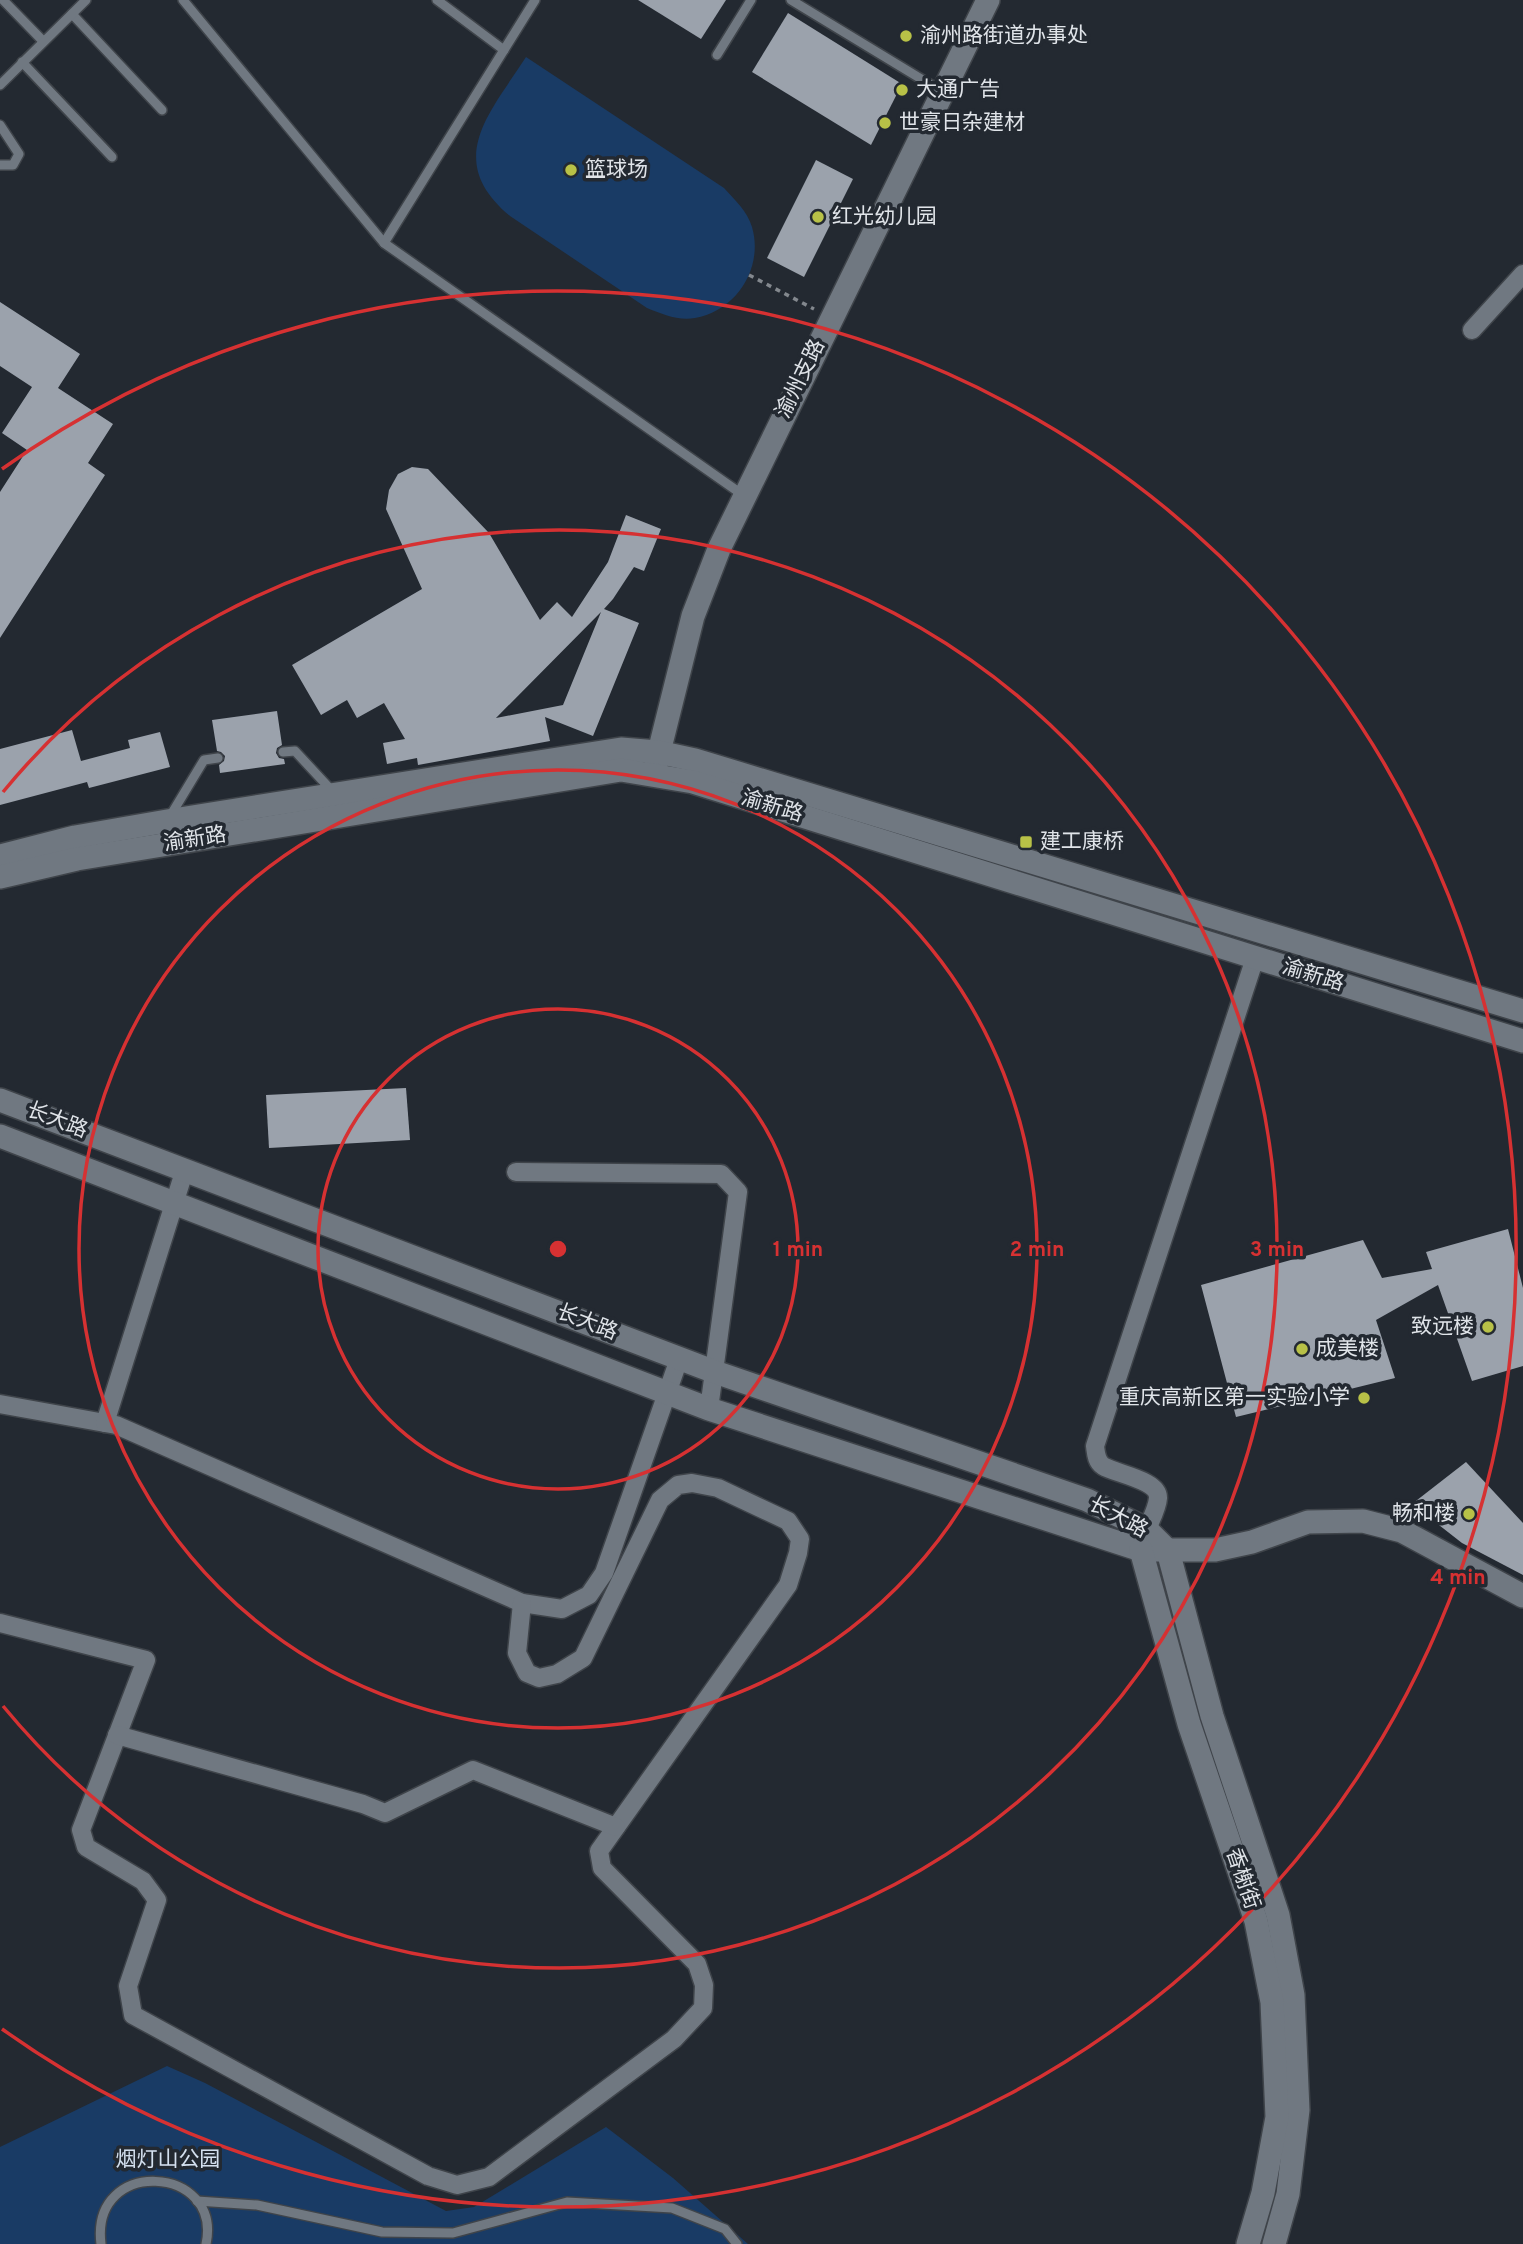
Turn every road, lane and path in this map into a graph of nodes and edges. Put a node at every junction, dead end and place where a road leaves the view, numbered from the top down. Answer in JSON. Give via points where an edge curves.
{"nodes":[{"id":1,"x":3,"y":0,"type":"edge"},
{"id":2,"x":86,"y":0,"type":"edge"},
{"id":3,"x":183,"y":0,"type":"edge"},
{"id":4,"x":437,"y":0,"type":"edge"},
{"id":5,"x":535,"y":0,"type":"edge"},
{"id":6,"x":751,"y":0,"type":"edge"},
{"id":7,"x":791,"y":0,"type":"edge"},
{"id":8,"x":988,"y":0,"type":"edge"},
{"id":9,"x":72,"y":14,"type":"junction"},
{"id":10,"x":43,"y":41,"type":"junction"},
{"id":11,"x":504,"y":50,"type":"junction"},
{"id":12,"x":717,"y":55,"type":"dead end"},
{"id":13,"x":22,"y":62,"type":"junction"},
{"id":14,"x":0,"y":85,"type":"edge"},
{"id":15,"x":943,"y":92,"type":"junction"},
{"id":16,"x":162,"y":110,"type":"dead end"},
{"id":17,"x":0,"y":125,"type":"edge"},
{"id":18,"x":112,"y":157,"type":"dead end"},
{"id":19,"x":0,"y":164,"type":"edge"},
{"id":20,"x":384,"y":243,"type":"junction"},
{"id":21,"x":1523,"y":274,"type":"edge"},
{"id":22,"x":749,"y":275,"type":"dead end"},
{"id":23,"x":831,"y":319,"type":"junction"},
{"id":24,"x":1472,"y":330,"type":"dead end"},
{"id":25,"x":743,"y":495,"type":"junction"},
{"id":26,"x":283,"y":752,"type":"dead end"},
{"id":27,"x":218,"y":758,"type":"dead end"},
{"id":28,"x":656,"y":763,"type":"junction"},
{"id":29,"x":335,"y":794,"type":"junction"},
{"id":30,"x":167,"y":821,"type":"junction"},
{"id":31,"x":0,"y":856,"type":"edge"},
{"id":32,"x":0,"y":877,"type":"edge"},
{"id":33,"x":1255,"y":958,"type":"junction"},
{"id":34,"x":1523,"y":1012,"type":"edge"},
{"id":35,"x":1523,"y":1041,"type":"edge"},
{"id":36,"x":0,"y":1100,"type":"edge"},
{"id":37,"x":0,"y":1136,"type":"edge"},
{"id":38,"x":185,"y":1169,"type":"junction"},
{"id":39,"x":516,"y":1172,"type":"dead end"},
{"id":40,"x":174,"y":1203,"type":"junction"},
{"id":41,"x":680,"y":1359,"type":"junction"},
{"id":42,"x":715,"y":1372,"type":"junction"},
{"id":43,"x":667,"y":1393,"type":"junction"},
{"id":44,"x":0,"y":1404,"type":"edge"},
{"id":45,"x":709,"y":1409,"type":"junction"},
{"id":46,"x":105,"y":1423,"type":"junction"},
{"id":47,"x":1143,"y":1540,"type":"junction"},
{"id":48,"x":1168,"y":1551,"type":"junction"},
{"id":49,"x":1523,"y":1596,"type":"edge"},
{"id":50,"x":522,"y":1603,"type":"junction"},
{"id":51,"x":0,"y":1623,"type":"edge"},
{"id":52,"x":117,"y":1735,"type":"junction"},
{"id":53,"x":616,"y":1827,"type":"junction"},
{"id":54,"x":197,"y":2201,"type":"junction"},
{"id":55,"x":101,"y":2244,"type":"edge"},
{"id":56,"x":206,"y":2244,"type":"edge"},
{"id":57,"x":737,"y":2244,"type":"edge"},
{"id":58,"x":1248,"y":2244,"type":"edge"},
{"id":59,"x":1274,"y":2244,"type":"edge"}],
"edges":[{"from":1,"to":10,"type":"lane"},
{"from":2,"to":9,"type":"lane"},
{"from":3,"to":20,"type":"lane"},
{"from":4,"to":11,"type":"lane"},
{"from":5,"to":11,"type":"lane"},
{"from":6,"to":12,"type":"lane"},
{"from":7,"to":15,"type":"lane"},
{"from":8,"to":15,"type":"street","name":"渝州支路"},
{"from":9,"to":10,"type":"lane"},
{"from":9,"to":16,"type":"lane"},
{"from":10,"to":13,"type":"lane"},
{"from":11,"to":20,"type":"lane"},
{"from":13,"to":14,"type":"lane"},
{"from":13,"to":18,"type":"lane"},
{"from":15,"to":23,"type":"street","name":"渝州支路"},
{"from":17,"to":19,"type":"lane","via":[[19,154],[13,166]]},
{"from":20,"to":25,"type":"lane"},
{"from":21,"to":24,"type":"street"},
{"from":22,"to":23,"type":"path"},
{"from":23,"to":25,"type":"street","name":"渝州支路"},
{"from":25,"to":28,"type":"street","name":"渝州支路","via":[[693,617]]},
{"from":26,"to":29,"type":"lane","via":[[296,751]]},
{"from":27,"to":30,"type":"lane","via":[[204,760]]},
{"from":28,"to":29,"type":"street","name":"渝新路","via":[[621,749]]},
{"from":28,"to":32,"type":"street","name":"渝新路","via":[[77,859]]},
{"from":28,"to":33,"type":"street","name":"渝新路","via":[[693,782]]},
{"from":28,"to":34,"type":"street","name":"渝新路","via":[[695,760]]},
{"from":29,"to":30,"type":"street","name":"渝新路"},
{"from":30,"to":31,"type":"street","name":"渝新路"},
{"from":33,"to":35,"type":"street","name":"渝新路"},
{"from":33,"to":47,"type":"street","via":[[1095,1446],[1103,1465],[1151,1485],[1157,1492]]},
{"from":36,"to":38,"type":"street","name":"长大路"},
{"from":37,"to":40,"type":"street","name":"长大路"},
{"from":38,"to":40,"type":"street"},
{"from":38,"to":41,"type":"street","name":"长大路"},
{"from":39,"to":42,"type":"street","via":[[721,1174],[738,1192]]},
{"from":40,"to":43,"type":"street","name":"长大路"},
{"from":40,"to":46,"type":"street"},
{"from":41,"to":42,"type":"street","name":"长大路"},
{"from":41,"to":43,"type":"street"},
{"from":42,"to":45,"type":"street"},
{"from":42,"to":47,"type":"street","name":"长大路","via":[[1087,1500]]},
{"from":43,"to":45,"type":"street","name":"长大路"},
{"from":43,"to":50,"type":"street","via":[[604,1573],[589,1595],[562,1609]]},
{"from":44,"to":46,"type":"street"},
{"from":45,"to":47,"type":"street","name":"长大路"},
{"from":46,"to":50,"type":"street"},
{"from":47,"to":48,"type":"street"},
{"from":47,"to":58,"type":"street","name":"香榭街","via":[[1189,1724],[1256,1921],[1272,2002],[1277,2117]]},
{"from":48,"to":49,"type":"street","via":[[1215,1550],[1308,1522],[1363,1521],[1402,1531]]},
{"from":48,"to":59,"type":"street","name":"香榭街","via":[[1212,1716],[1278,1915],[1293,1995],[1298,2110],[1288,2193]]},
{"from":50,"to":53,"type":"street","via":[[517,1653],[527,1672],[539,1678],[557,1674],[583,1658],[660,1500],[678,1485],[718,1488],[788,1521],[800,1539],[788,1585]]},
{"from":51,"to":52,"type":"street","via":[[146,1660]]},
{"from":52,"to":53,"type":"street","via":[[385,1814],[473,1770]]},
{"from":52,"to":53,"type":"street","via":[[81,1830],[86,1847],[143,1881],[157,1900],[128,1986],[133,2015],[428,2176],[457,2185],[489,2177],[674,2039],[703,2008],[704,1985],[697,1964],[602,1868],[599,1851]]},
{"from":54,"to":55,"type":"lane","via":[[164,2181],[138,2182],[108,2205],[102,2217]]},
{"from":54,"to":56,"type":"lane","via":[[207,2225]]},
{"from":54,"to":57,"type":"lane","via":[[257,2205],[382,2232],[453,2233],[567,2202],[672,2208],[725,2229]]}]}
